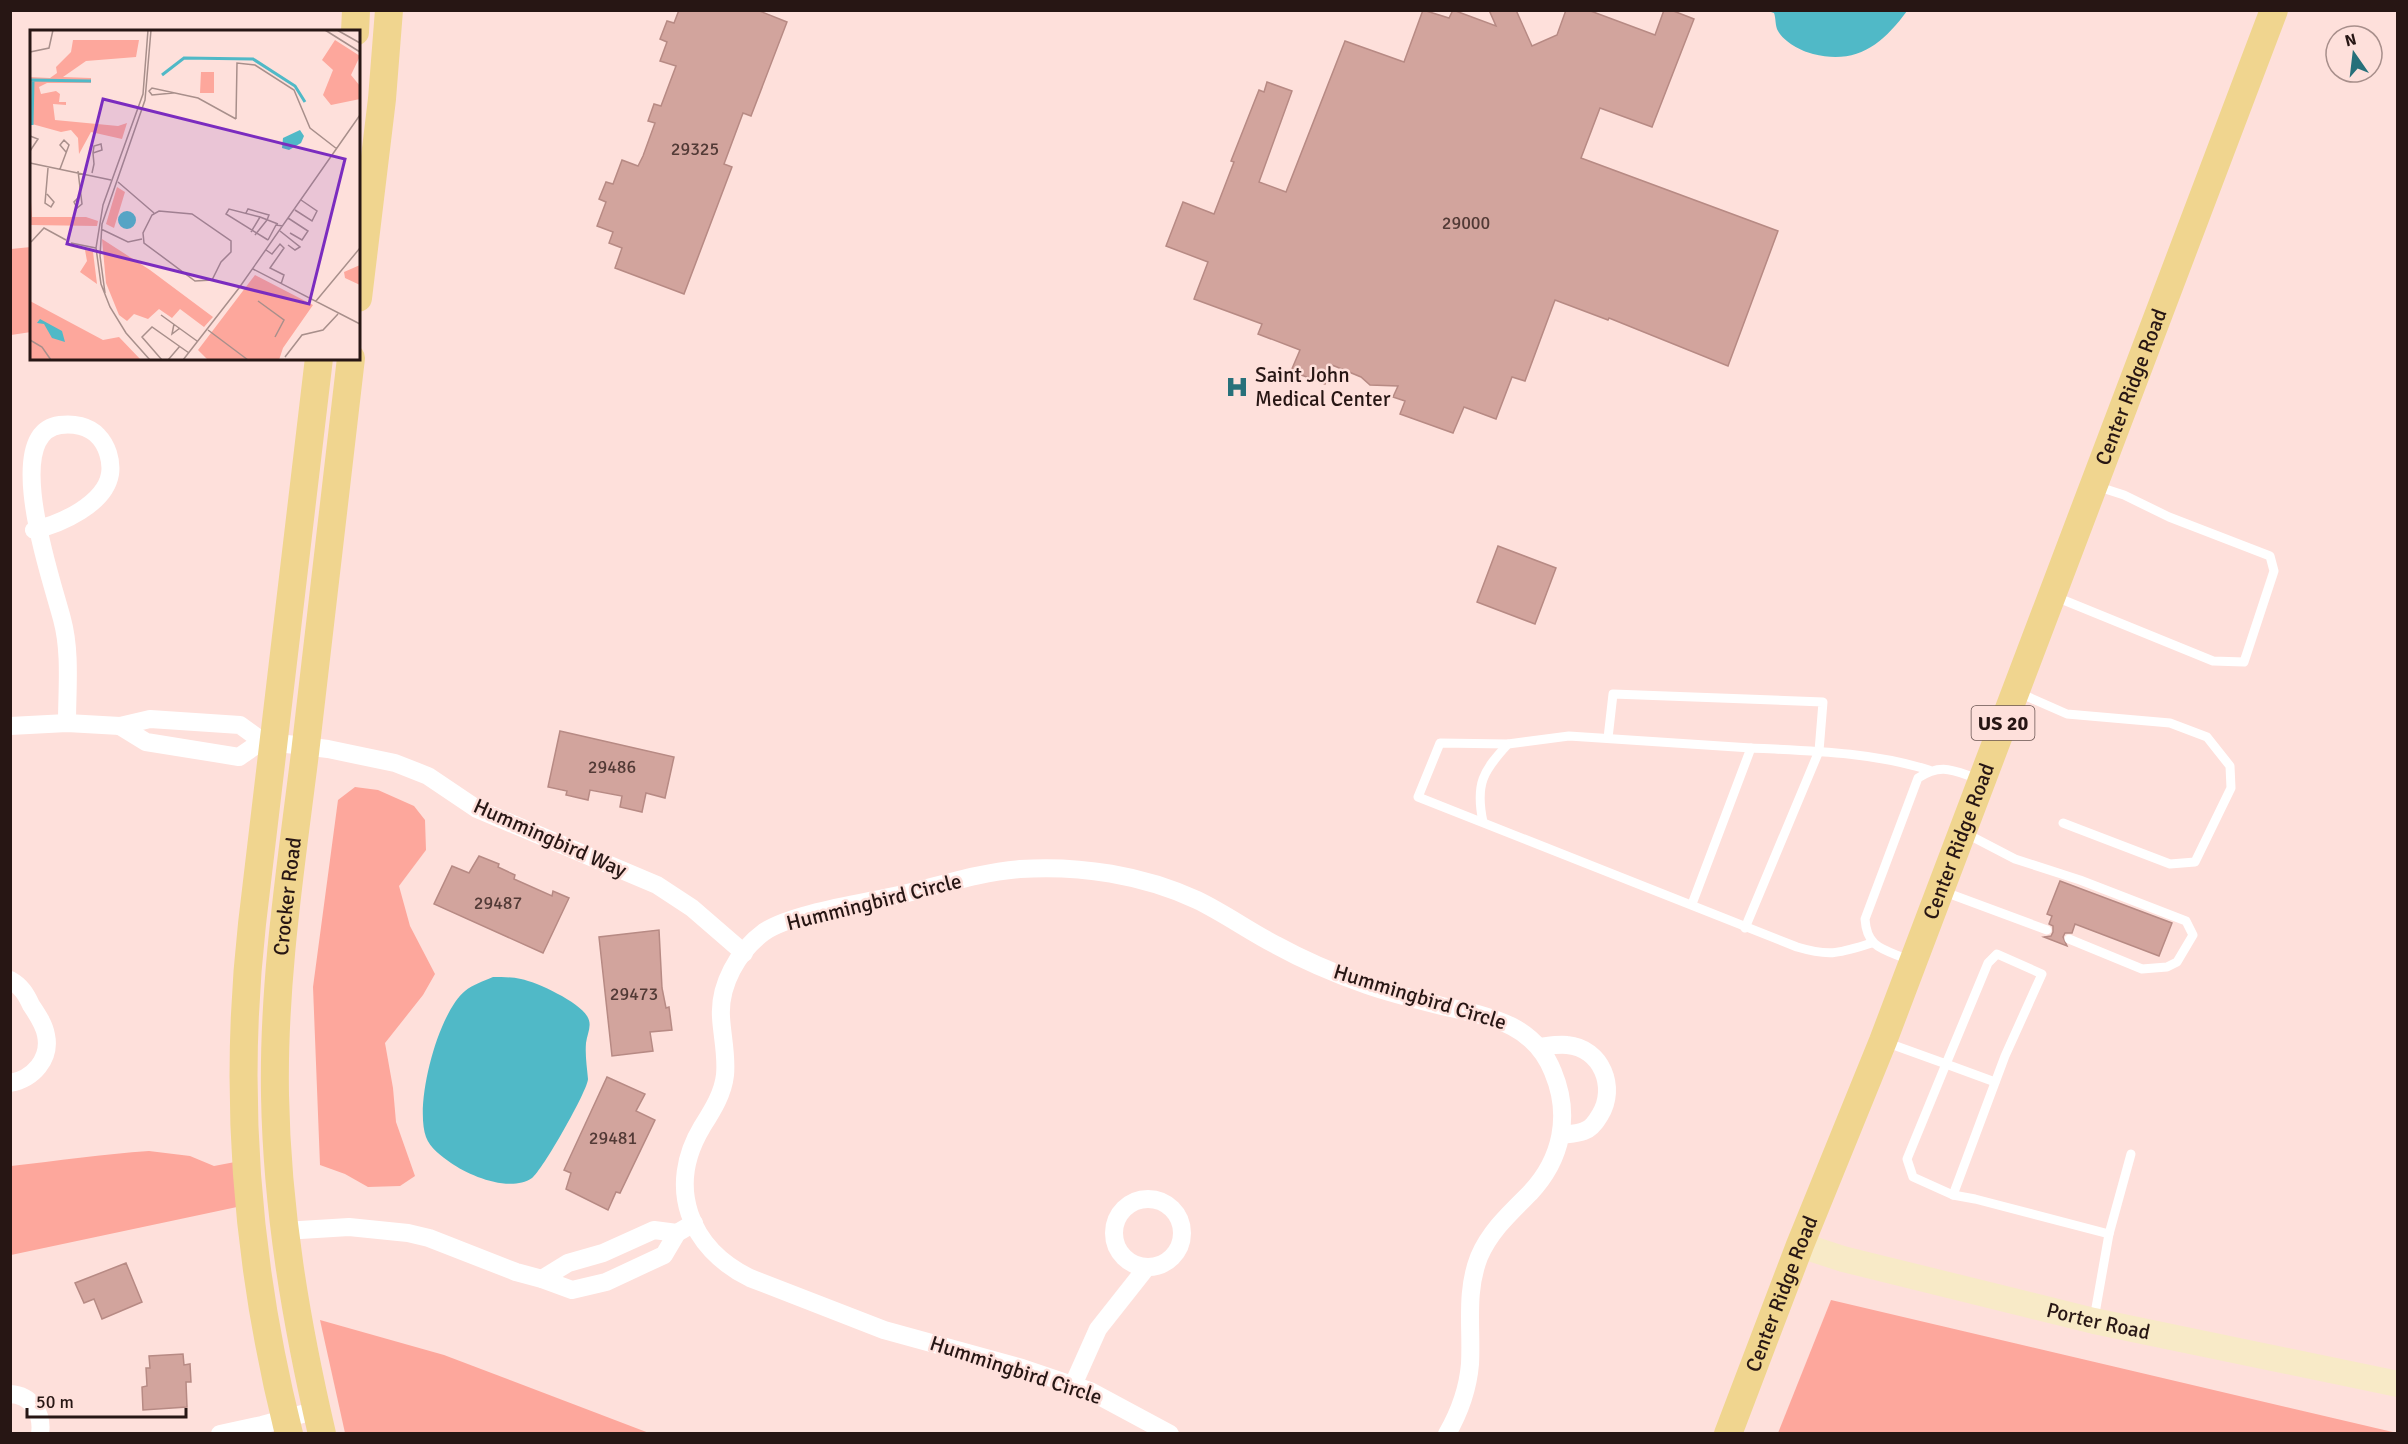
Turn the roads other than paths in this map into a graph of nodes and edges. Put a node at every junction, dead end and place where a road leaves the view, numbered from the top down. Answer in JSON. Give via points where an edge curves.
{"nodes":[{"id":1,"x":356,"y":10,"type":"edge"},
{"id":2,"x":388,"y":10,"type":"edge"},
{"id":3,"x":2274,"y":10,"type":"edge"},
{"id":4,"x":355,"y":30,"type":"edge"},
{"id":5,"x":360,"y":282,"type":"edge"},
{"id":6,"x":319,"y":360,"type":"edge"},
{"id":7,"x":351,"y":360,"type":"edge"},
{"id":8,"x":2094,"y":485,"type":"junction"},
{"id":9,"x":34,"y":530,"type":"junction"},
{"id":10,"x":2052,"y":595,"type":"junction"},
{"id":11,"x":2015,"y":691,"type":"junction"},
{"id":12,"x":67,"y":723,"type":"junction"},
{"id":13,"x":10,"y":726,"type":"edge"},
{"id":14,"x":120,"y":726,"type":"junction"},
{"id":15,"x":1608,"y":738,"type":"junction"},
{"id":16,"x":269,"y":742,"type":"junction"},
{"id":17,"x":1508,"y":744,"type":"junction"},
{"id":18,"x":306,"y":746,"type":"junction"},
{"id":19,"x":1751,"y":748,"type":"junction"},
{"id":20,"x":1819,"y":751,"type":"junction"},
{"id":21,"x":1929,"y":770,"type":"junction"},
{"id":22,"x":1982,"y":780,"type":"junction"},
{"id":23,"x":1483,"y":822,"type":"junction"},
{"id":24,"x":2063,"y":823,"type":"dead end"},
{"id":25,"x":1962,"y":832,"type":"junction"},
{"id":26,"x":1940,"y":891,"type":"junction"},
{"id":27,"x":1692,"y":904,"type":"junction"},
{"id":28,"x":1745,"y":928,"type":"junction"},
{"id":29,"x":2047,"y":930,"type":"dead end"},
{"id":30,"x":2069,"y":939,"type":"dead end"},
{"id":31,"x":1872,"y":943,"type":"junction"},
{"id":32,"x":744,"y":953,"type":"junction"},
{"id":33,"x":1913,"y":962,"type":"junction"},
{"id":34,"x":10,"y":980,"type":"edge"},
{"id":35,"x":1883,"y":1041,"type":"junction"},
{"id":36,"x":1539,"y":1047,"type":"junction"},
{"id":37,"x":1946,"y":1064,"type":"junction"},
{"id":38,"x":1995,"y":1082,"type":"junction"},
{"id":39,"x":10,"y":1083,"type":"edge"},
{"id":40,"x":1561,"y":1135,"type":"junction"},
{"id":41,"x":2132,"y":1154,"type":"dead end"},
{"id":42,"x":1953,"y":1195,"type":"junction"},
{"id":43,"x":694,"y":1223,"type":"junction"},
{"id":44,"x":284,"y":1231,"type":"junction"},
{"id":45,"x":677,"y":1233,"type":"junction"},
{"id":46,"x":2109,"y":1234,"type":"junction"},
{"id":47,"x":1800,"y":1245,"type":"junction"},
{"id":48,"x":1147,"y":1267,"type":"dead end"},
{"id":49,"x":542,"y":1279,"type":"junction"},
{"id":50,"x":2094,"y":1321,"type":"junction"},
{"id":51,"x":2397,"y":1384,"type":"edge"},
{"id":52,"x":1073,"y":1385,"type":"junction"},
{"id":53,"x":10,"y":1394,"type":"edge"},
{"id":54,"x":320,"y":1422,"type":"edge"},
{"id":55,"x":287,"y":1426,"type":"edge"},
{"id":56,"x":46,"y":1433,"type":"edge"},
{"id":57,"x":220,"y":1434,"type":"edge"},
{"id":58,"x":1170,"y":1434,"type":"edge"},
{"id":59,"x":1447,"y":1434,"type":"edge"},
{"id":60,"x":1728,"y":1434,"type":"edge"}],
"edges":[{"from":1,"to":4,"type":"main road"},
{"from":2,"to":5,"type":"main road","via":[[381,111]]},
{"from":3,"to":8,"type":"main road","name":"Center Ridge Road","number":"US 20"},
{"from":6,"to":16,"type":"main road","name":"Crocker Road"},
{"from":7,"to":18,"type":"main road","name":"Crocker Road"},
{"from":8,"to":10,"type":"main road","name":"Center Ridge Road","number":"US 20"},
{"from":8,"to":10,"type":"lane","via":[[2270,556],[2274,571],[2244,662],[2213,661]]},
{"from":9,"to":9,"type":"street","via":[[65,519],[102,494],[107,485],[111,462],[98,436],[89,430],[77,425],[55,425],[44,430],[29,447],[25,480]]},
{"from":9,"to":12,"type":"street","via":[[64,627]]},
{"from":10,"to":11,"type":"main road","name":"Center Ridge Road","number":"US 20"},
{"from":11,"to":22,"type":"main road","name":"Center Ridge Road","number":"US 20"},
{"from":11,"to":24,"type":"lane","via":[[2067,714],[2170,723],[2207,737],[2230,766],[2231,788],[2195,862],[2170,864]]},
{"from":12,"to":13,"type":"street"},
{"from":12,"to":14,"type":"street"},
{"from":14,"to":16,"type":"street","via":[[150,719],[240,725]]},
{"from":14,"to":16,"type":"street","via":[[146,742],[239,757]]},
{"from":15,"to":17,"type":"lane","via":[[1546,737]]},
{"from":15,"to":19,"type":"lane"},
{"from":15,"to":20,"type":"lane","via":[[1613,693],[1823,702]]},
{"from":16,"to":18,"type":"street","name":"Hummingbird Way"},
{"from":16,"to":55,"type":"main road","name":"Crocker Road","via":[[247,969],[245,1126],[257,1272]]},
{"from":17,"to":23,"type":"lane","via":[[1484,772],[1479,797]]},
{"from":17,"to":23,"type":"lane","via":[[1440,743],[1418,796]]},
{"from":18,"to":32,"type":"street","name":"Hummingbird Way","via":[[375,757],[412,768],[477,809],[657,885],[692,908]]},
{"from":18,"to":44,"type":"main road","name":"Crocker Road","via":[[283,931],[275,1058]]},
{"from":19,"to":20,"type":"lane"},
{"from":19,"to":27,"type":"lane"},
{"from":20,"to":21,"type":"lane","via":[[1900,761]]},
{"from":20,"to":28,"type":"lane"},
{"from":21,"to":22,"type":"lane","via":[[1941,768]]},
{"from":21,"to":31,"type":"lane","via":[[1918,778],[1865,919],[1866,934]]},
{"from":22,"to":25,"type":"main road","name":"Center Ridge Road","number":"US 20"},
{"from":23,"to":27,"type":"lane"},
{"from":25,"to":26,"type":"main road","name":"Center Ridge Road","number":"US 20"},
{"from":25,"to":30,"type":"lane","via":[[2015,859],[2186,921],[2193,935],[2177,962],[2154,969],[2142,969]]},
{"from":26,"to":29,"type":"lane"},
{"from":26,"to":33,"type":"main road","name":"Center Ridge Road","number":"US 20"},
{"from":27,"to":28,"type":"lane"},
{"from":28,"to":31,"type":"lane","via":[[1821,954]]},
{"from":31,"to":33,"type":"lane"},
{"from":32,"to":36,"type":"street","name":"Hummingbird Circle","via":[[764,933],[801,917],[1003,871],[1097,871],[1155,884],[1195,900],[1281,948],[1367,984],[1504,1021]]},
{"from":32,"to":43,"type":"street","name":"Hummingbird Circle","via":[[722,993],[725,1078],[718,1100],[693,1143],[685,1170],[686,1197]]},
{"from":33,"to":35,"type":"main road","name":"Center Ridge Road","number":"US 20"},
{"from":34,"to":39,"type":"street","via":[[24,991],[41,1022],[47,1043],[36,1071]]},
{"from":35,"to":37,"type":"lane"},
{"from":35,"to":47,"type":"main road","name":"Center Ridge Road","number":"US 20"},
{"from":36,"to":40,"type":"street","name":"Hummingbird Circle","via":[[1559,1088]]},
{"from":36,"to":40,"type":"street","via":[[1579,1048],[1598,1063],[1607,1081],[1607,1101],[1597,1120],[1584,1131]]},
{"from":37,"to":38,"type":"lane"},
{"from":37,"to":38,"type":"lane","via":[[1988,963],[1997,954],[2042,974]]},
{"from":37,"to":42,"type":"lane","via":[[1907,1159],[1913,1177]]},
{"from":38,"to":42,"type":"lane"},
{"from":40,"to":59,"type":"street","name":"Hummingbird Circle","via":[[1545,1176],[1497,1227],[1480,1255],[1469,1299],[1468,1378]]},
{"from":41,"to":46,"type":"lane"},
{"from":42,"to":46,"type":"lane"},
{"from":43,"to":45,"type":"street"},
{"from":43,"to":52,"type":"street","name":"Hummingbird Circle","via":[[713,1253],[750,1278],[884,1330]]},
{"from":44,"to":49,"type":"street","via":[[349,1227],[408,1233]]},
{"from":44,"to":54,"type":"main road","name":"Crocker Road","via":[[301,1338]]},
{"from":45,"to":49,"type":"street","via":[[654,1230],[568,1263]]},
{"from":45,"to":49,"type":"street","via":[[664,1255],[606,1282],[572,1290]]},
{"from":46,"to":50,"type":"lane"},
{"from":47,"to":50,"type":"main road","name":"Porter Road"},
{"from":47,"to":60,"type":"main road","name":"Center Ridge Road","number":"US 20"},
{"from":48,"to":52,"type":"street","via":[[1098,1329]]},
{"from":50,"to":51,"type":"main road","name":"Porter Road"},
{"from":52,"to":58,"type":"street","name":"Hummingbird Circle","via":[[1113,1401]]},
{"from":53,"to":56,"type":"street","via":[[26,1398],[34,1406]]},
{"from":54,"to":55,"type":"street"},
{"from":55,"to":57,"type":"street"}]}
